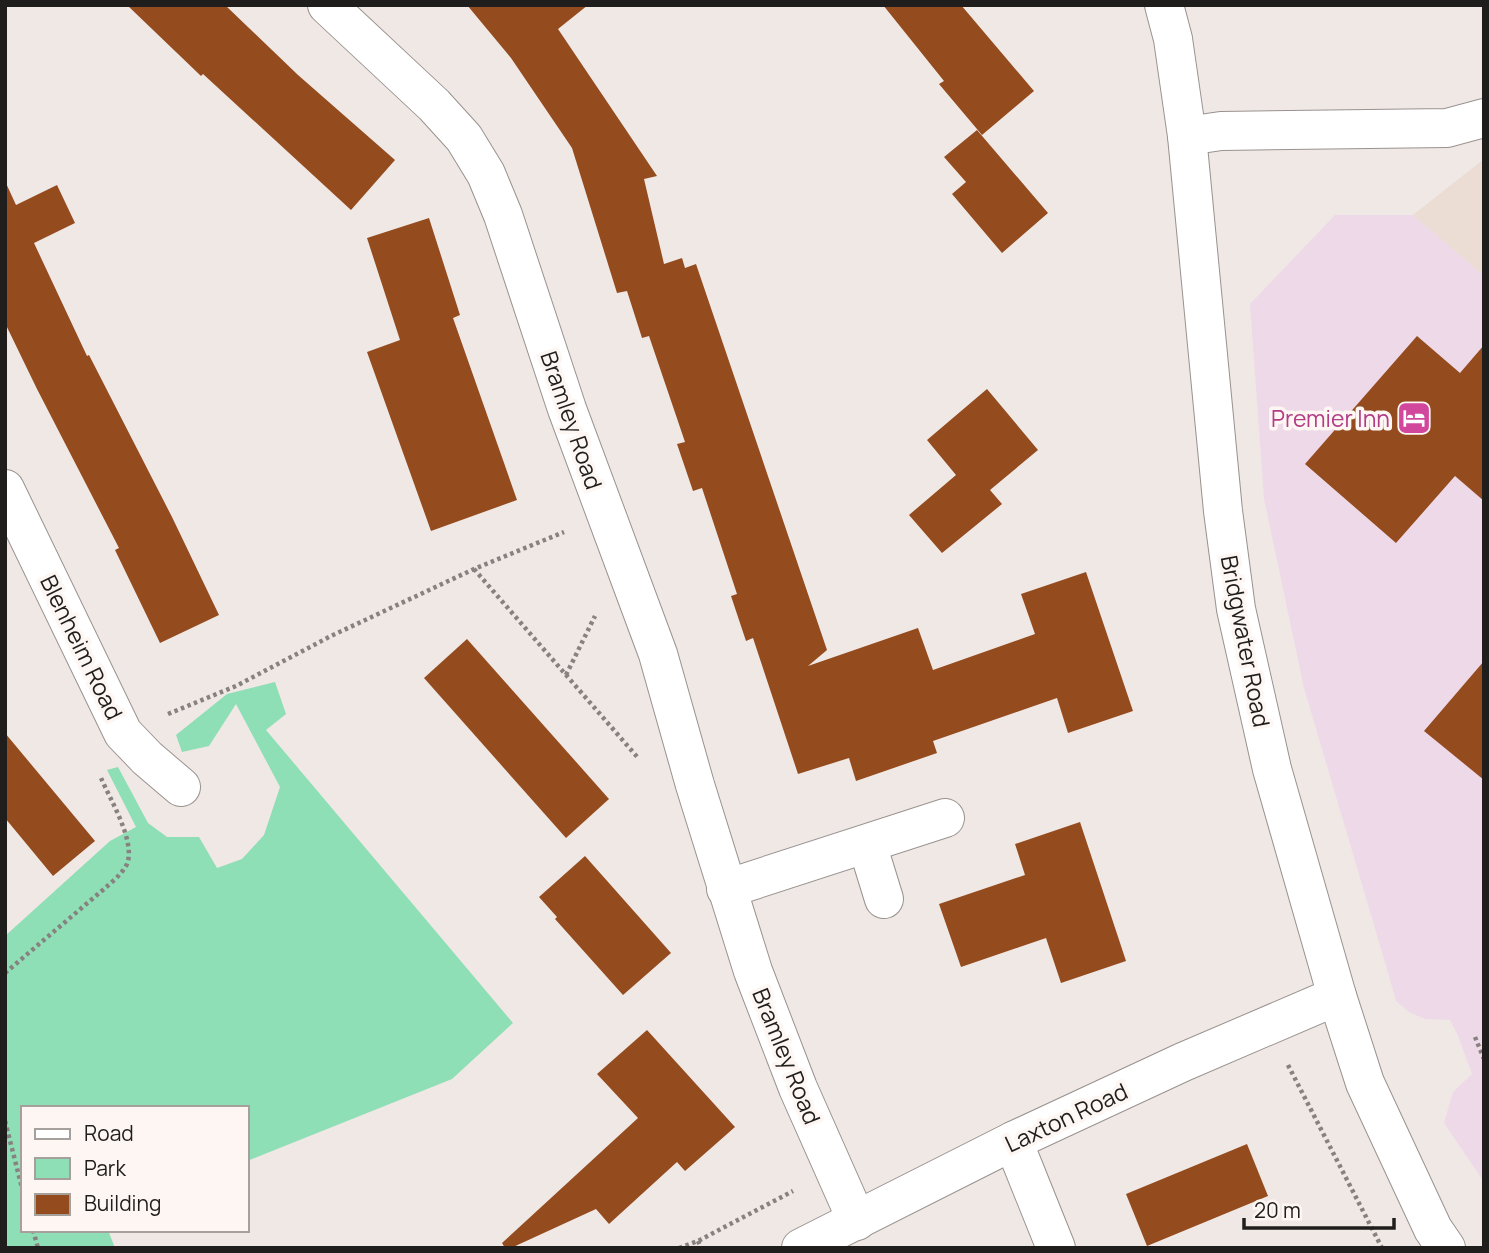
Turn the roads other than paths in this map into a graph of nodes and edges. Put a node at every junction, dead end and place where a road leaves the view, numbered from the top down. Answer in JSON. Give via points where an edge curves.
{"nodes":[{"id":1,"x":327,"y":5,"type":"edge"},
{"id":2,"x":1164,"y":5,"type":"edge"},
{"id":3,"x":1484,"y":118,"type":"edge"},
{"id":4,"x":1187,"y":136,"type":"junction"},
{"id":5,"x":5,"y":489,"type":"edge"},
{"id":6,"x":181,"y":787,"type":"dead end"},
{"id":7,"x":945,"y":818,"type":"dead end"},
{"id":8,"x":867,"y":844,"type":"junction"},
{"id":9,"x":726,"y":888,"type":"junction"},
{"id":10,"x":884,"y":899,"type":"dead end"},
{"id":11,"x":1337,"y":996,"type":"junction"},
{"id":12,"x":1013,"y":1141,"type":"junction"},
{"id":13,"x":857,"y":1220,"type":"junction"},
{"id":14,"x":800,"y":1248,"type":"edge"},
{"id":15,"x":1056,"y":1248,"type":"edge"},
{"id":16,"x":1446,"y":1248,"type":"edge"}],
"edges":[{"from":1,"to":9,"type":"street","name":"Bramley Road","via":[[434,105],[464,138],[486,174],[658,654]]},
{"from":2,"to":4,"type":"street","name":"Bridgwater Road","via":[[1174,38]]},
{"from":3,"to":4,"type":"street","via":[[1447,128],[1221,131]]},
{"from":4,"to":11,"type":"street","name":"Bridgwater Road","via":[[1236,609],[1272,769]]},
{"from":5,"to":6,"type":"street","name":"Blenheim Road","via":[[123,733]]},
{"from":7,"to":8,"type":"street"},
{"from":8,"to":9,"type":"street"},
{"from":8,"to":10,"type":"street"},
{"from":9,"to":13,"type":"street","name":"Bramley Road","via":[[798,1088]]},
{"from":11,"to":12,"type":"street","name":"Laxton Road"},
{"from":11,"to":16,"type":"street","name":"Bridgwater Road","via":[[1365,1083]]},
{"from":12,"to":13,"type":"street","name":"Laxton Road"},
{"from":12,"to":15,"type":"street"},
{"from":13,"to":14,"type":"street","name":"Laxton Road"}]}
